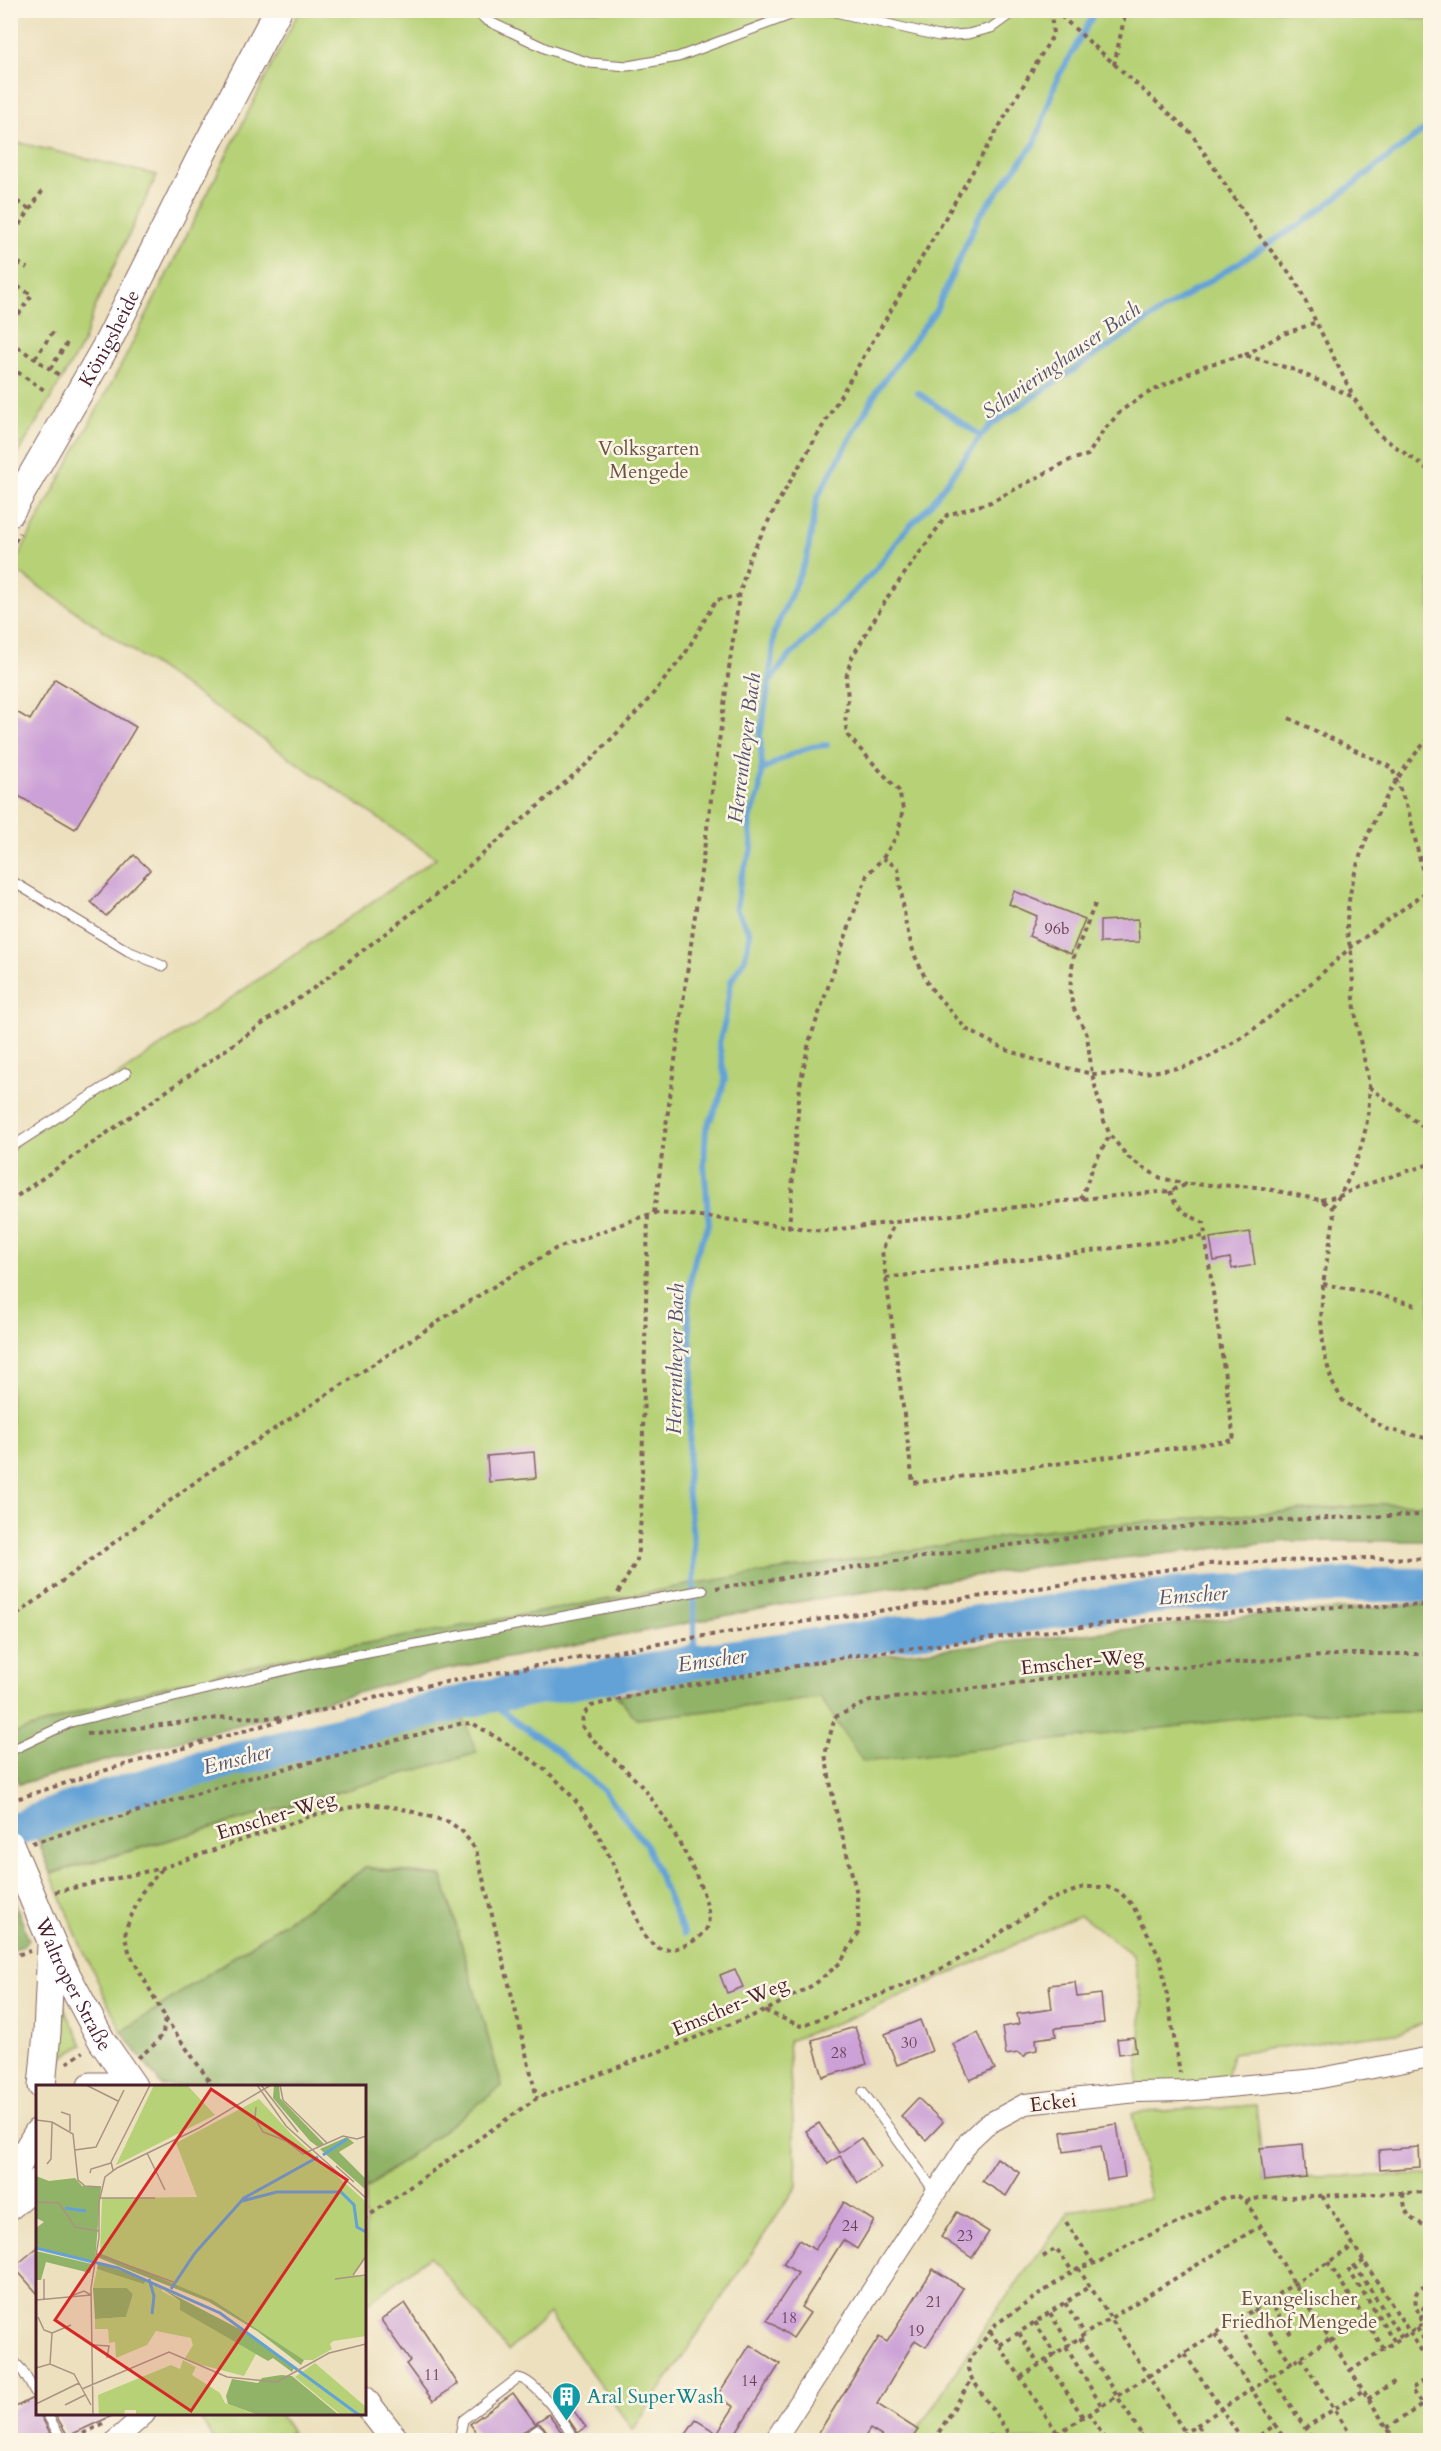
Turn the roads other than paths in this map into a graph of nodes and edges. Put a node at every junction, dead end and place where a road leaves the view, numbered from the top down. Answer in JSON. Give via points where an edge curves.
{"nodes":[{"id":1,"x":260,"y":10,"type":"edge"},
{"id":2,"x":278,"y":10,"type":"edge"},
{"id":3,"x":475,"y":10,"type":"edge"},
{"id":4,"x":1016,"y":10,"type":"edge"},
{"id":5,"x":199,"y":160,"type":"junction"},
{"id":6,"x":10,"y":513,"type":"edge"},
{"id":7,"x":10,"y":880,"type":"edge"},
{"id":8,"x":163,"y":966,"type":"dead end"},
{"id":9,"x":126,"y":1073,"type":"dead end"},
{"id":10,"x":10,"y":1148,"type":"edge"},
{"id":11,"x":704,"y":1590,"type":"road end"},
{"id":12,"x":10,"y":1751,"type":"edge"},
{"id":13,"x":21,"y":1844,"type":"edge"},
{"id":14,"x":51,"y":1944,"type":"junction"},
{"id":15,"x":1431,"y":2057,"type":"edge"},
{"id":16,"x":42,"y":2085,"type":"edge"},
{"id":17,"x":132,"y":2085,"type":"edge"},
{"id":18,"x":863,"y":2092,"type":"dead end"},
{"id":19,"x":36,"y":2128,"type":"edge"},
{"id":20,"x":10,"y":2178,"type":"edge"},
{"id":21,"x":36,"y":2184,"type":"edge"},
{"id":22,"x":935,"y":2192,"type":"junction"},
{"id":23,"x":10,"y":2206,"type":"edge"},
{"id":24,"x":10,"y":2357,"type":"edge"},
{"id":25,"x":36,"y":2394,"type":"edge"},
{"id":26,"x":366,"y":2403,"type":"edge"},
{"id":27,"x":48,"y":2415,"type":"edge"},
{"id":28,"x":145,"y":2415,"type":"edge"},
{"id":29,"x":62,"y":2440,"type":"edge"},
{"id":30,"x":116,"y":2440,"type":"edge"},
{"id":31,"x":394,"y":2440,"type":"edge"},
{"id":32,"x":459,"y":2440,"type":"edge"},
{"id":33,"x":523,"y":2440,"type":"edge"},
{"id":34,"x":546,"y":2440,"type":"edge"},
{"id":35,"x":574,"y":2440,"type":"edge"},
{"id":36,"x":775,"y":2440,"type":"edge"}],
"edges":[{"from":1,"to":5,"type":"main road","name":"Königsheide"},
{"from":2,"to":5,"type":"main road","name":"Königsheide"},
{"from":3,"to":4,"type":"lane","via":[[486,20],[547,49],[590,63],[628,66],[678,57],[801,11],[831,11],[939,36],[991,28]]},
{"from":5,"to":6,"type":"main road","name":"Königsheide","via":[[106,346]]},
{"from":7,"to":8,"type":"lane","via":[[128,951]]},
{"from":9,"to":10,"type":"lane"},
{"from":11,"to":12,"type":"lane","via":[[315,1663],[71,1722]]},
{"from":13,"to":14,"type":"main road","name":"Waltroper Straße","bridge":true,"via":[[28,1887]]},
{"from":14,"to":16,"type":"main road"},
{"from":14,"to":17,"type":"main road","name":"Waltroper Straße","via":[[102,2041]]},
{"from":15,"to":22,"type":"street","name":"Eckei","via":[[1316,2079],[1025,2104],[986,2126],[969,2141]]},
{"from":18,"to":22,"type":"lane"},
{"from":19,"to":20,"type":"main road"},
{"from":21,"to":23,"type":"main road"},
{"from":22,"to":36,"type":"street","name":"Eckei"},
{"from":24,"to":25,"type":"lane"},
{"from":26,"to":31,"type":"main road"},
{"from":27,"to":29,"type":"lane"},
{"from":28,"to":30,"type":"street"},
{"from":32,"to":35,"type":"lane","via":[[463,2420],[518,2378],[526,2379],[541,2393]]},
{"from":33,"to":34,"type":"lane","via":[[538,2430]]}]}
